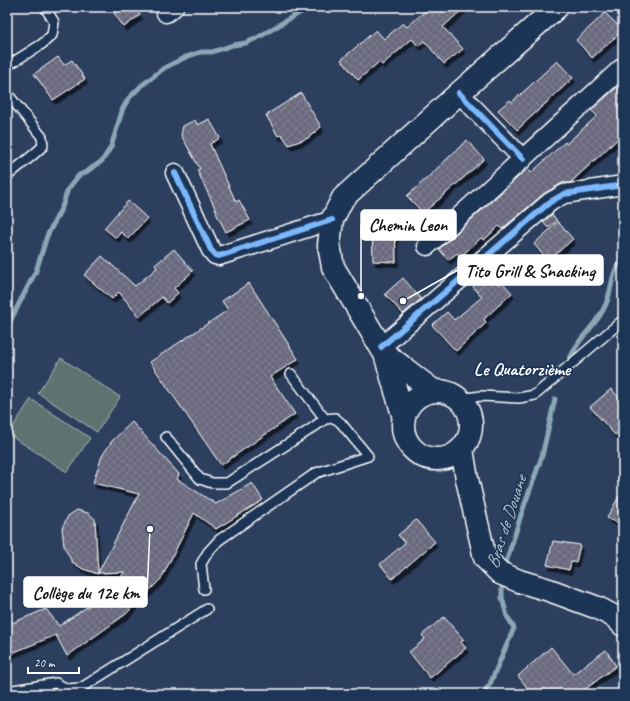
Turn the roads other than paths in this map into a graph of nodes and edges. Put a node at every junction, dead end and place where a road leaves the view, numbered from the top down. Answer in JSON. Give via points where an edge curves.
{"nodes":[{"id":1,"x":45,"y":7,"type":"edge"},
{"id":2,"x":557,"y":7,"type":"edge"},
{"id":3,"x":7,"y":66,"type":"edge"},
{"id":4,"x":623,"y":67,"type":"edge"},
{"id":5,"x":7,"y":93,"type":"edge"},
{"id":6,"x":459,"y":93,"type":"junction"},
{"id":7,"x":523,"y":159,"type":"junction"},
{"id":8,"x":175,"y":173,"type":"dead end"},
{"id":9,"x":7,"y":176,"type":"edge"},
{"id":10,"x":623,"y":185,"type":"edge"},
{"id":11,"x":332,"y":220,"type":"junction"},
{"id":12,"x":427,"y":246,"type":"dead end"},
{"id":13,"x":623,"y":320,"type":"edge"},
{"id":14,"x":383,"y":351,"type":"junction"},
{"id":15,"x":291,"y":374,"type":"dead end"},
{"id":16,"x":434,"y":391,"type":"junction"},
{"id":17,"x":459,"y":399,"type":"junction"},
{"id":18,"x":404,"y":418,"type":"junction"},
{"id":19,"x":325,"y":419,"type":"junction"},
{"id":20,"x":166,"y":437,"type":"dead end"},
{"id":21,"x":462,"y":449,"type":"junction"},
{"id":22,"x":442,"y":459,"type":"junction"},
{"id":23,"x":474,"y":510,"type":"junction"},
{"id":24,"x":204,"y":589,"type":"dead end"},
{"id":25,"x":207,"y":609,"type":"dead end"},
{"id":26,"x":623,"y":625,"type":"edge"},
{"id":27,"x":7,"y":691,"type":"edge"}],
"edges":[{"from":1,"to":3,"type":"lane","via":[[54,22],[52,35]]},
{"from":2,"to":6,"type":"main road"},
{"from":4,"to":7,"type":"street"},
{"from":5,"to":9,"type":"lane","via":[[42,137],[43,146]]},
{"from":6,"to":7,"type":"street"},
{"from":6,"to":11,"type":"main road","via":[[343,198]]},
{"from":7,"to":12,"type":"street"},
{"from":8,"to":11,"type":"street","via":[[211,250],[219,256]]},
{"from":10,"to":14,"type":"street","via":[[564,194],[550,202]]},
{"from":11,"to":14,"type":"main road","via":[[329,244],[333,267]]},
{"from":13,"to":17,"type":"lane","via":[[535,395],[519,398],[481,396]]},
{"from":14,"to":16,"type":"main road"},
{"from":14,"to":18,"type":"main road"},
{"from":15,"to":19,"type":"lane"},
{"from":16,"to":17,"type":"main road","via":[[452,394]]},
{"from":16,"to":18,"type":"main road","via":[[415,400]]},
{"from":17,"to":21,"type":"main road","via":[[471,418],[468,440]]},
{"from":18,"to":22,"type":"main road","via":[[406,438],[411,446],[428,458]]},
{"from":19,"to":20,"type":"lane","via":[[228,483],[212,483],[200,479]]},
{"from":19,"to":24,"type":"lane","via":[[335,418],[341,423],[368,456],[316,473],[219,540],[201,564]]},
{"from":21,"to":22,"type":"main road"},
{"from":21,"to":23,"type":"main road"},
{"from":22,"to":23,"type":"main road"},
{"from":23,"to":26,"type":"main road","via":[[486,558],[500,573],[598,608],[615,617]]},
{"from":25,"to":27,"type":"lane","via":[[81,688],[67,689],[56,683]]}]}
